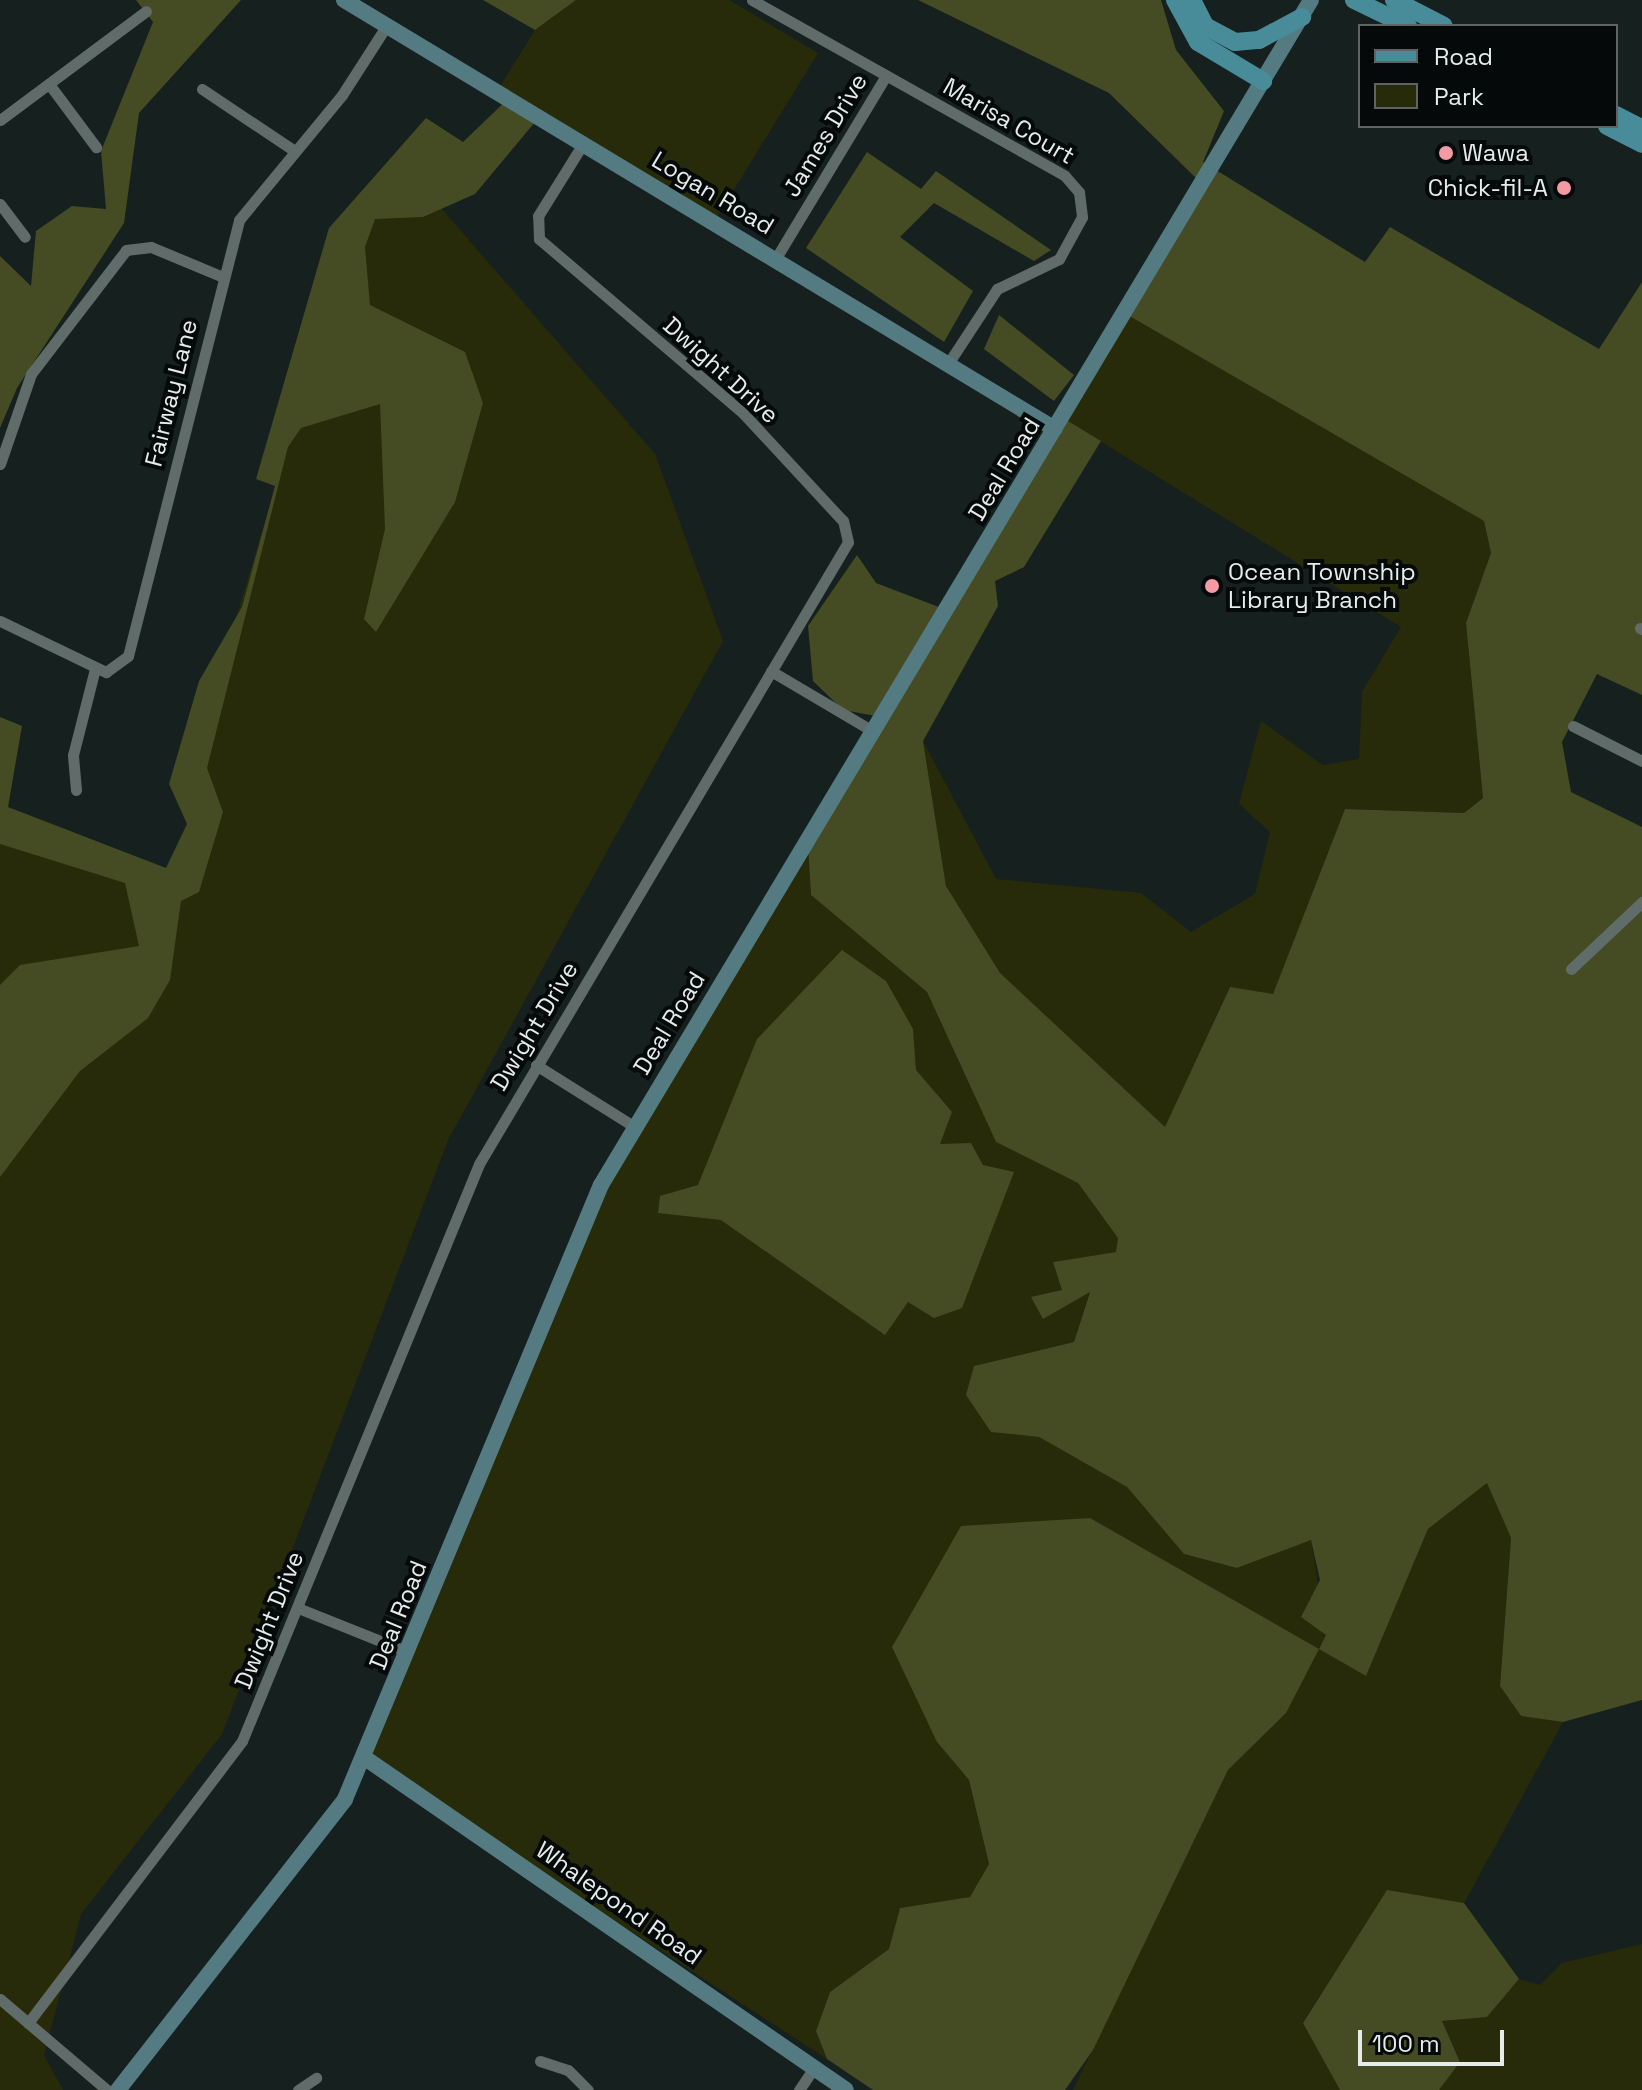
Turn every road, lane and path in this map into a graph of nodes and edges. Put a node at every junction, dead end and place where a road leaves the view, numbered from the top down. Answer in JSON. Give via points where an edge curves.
{"nodes":[{"id":1,"x":344,"y":0,"type":"edge"},
{"id":2,"x":752,"y":0,"type":"edge"},
{"id":3,"x":1175,"y":0,"type":"edge"},
{"id":4,"x":1192,"y":0,"type":"edge"},
{"id":5,"x":1311,"y":0,"type":"edge"},
{"id":6,"x":1354,"y":0,"type":"edge"},
{"id":7,"x":1394,"y":0,"type":"edge"},
{"id":8,"x":146,"y":11,"type":"dead end"},
{"id":9,"x":1302,"y":17,"type":"junction"},
{"id":10,"x":1404,"y":24,"type":"edge"},
{"id":11,"x":1440,"y":24,"type":"edge"},
{"id":12,"x":387,"y":25,"type":"junction"},
{"id":13,"x":886,"y":76,"type":"junction"},
{"id":14,"x":1263,"y":81,"type":"junction"},
{"id":15,"x":49,"y":84,"type":"junction"},
{"id":16,"x":202,"y":89,"type":"dead end"},
{"id":17,"x":1618,"y":116,"type":"edge"},
{"id":18,"x":0,"y":120,"type":"edge"},
{"id":19,"x":1611,"y":128,"type":"edge"},
{"id":20,"x":1642,"y":128,"type":"edge"},
{"id":21,"x":584,"y":142,"type":"junction"},
{"id":22,"x":1642,"y":144,"type":"edge"},
{"id":23,"x":96,"y":147,"type":"dead end"},
{"id":24,"x":293,"y":150,"type":"junction"},
{"id":25,"x":0,"y":204,"type":"edge"},
{"id":26,"x":25,"y":237,"type":"dead end"},
{"id":27,"x":776,"y":258,"type":"junction"},
{"id":28,"x":223,"y":277,"type":"junction"},
{"id":29,"x":948,"y":364,"type":"junction"},
{"id":30,"x":1055,"y":429,"type":"junction"},
{"id":31,"x":0,"y":464,"type":"edge"},
{"id":32,"x":0,"y":621,"type":"edge"},
{"id":33,"x":95,"y":669,"type":"junction"},
{"id":34,"x":771,"y":671,"type":"junction"},
{"id":35,"x":1573,"y":726,"type":"dead end"},
{"id":36,"x":874,"y":732,"type":"junction"},
{"id":37,"x":1642,"y":761,"type":"edge"},
{"id":38,"x":76,"y":790,"type":"dead end"},
{"id":39,"x":1642,"y":902,"type":"edge"},
{"id":40,"x":1571,"y":969,"type":"dead end"},
{"id":41,"x":536,"y":1065,"type":"junction"},
{"id":42,"x":635,"y":1127,"type":"junction"},
{"id":43,"x":298,"y":1608,"type":"junction"},
{"id":44,"x":408,"y":1652,"type":"junction"},
{"id":45,"x":365,"y":1758,"type":"junction"},
{"id":46,"x":0,"y":1999,"type":"edge"},
{"id":47,"x":28,"y":2023,"type":"junction"},
{"id":48,"x":540,"y":2061,"type":"dead end"},
{"id":49,"x":814,"y":2068,"type":"junction"},
{"id":50,"x":316,"y":2078,"type":"dead end"},
{"id":51,"x":107,"y":2090,"type":"edge"},
{"id":52,"x":118,"y":2090,"type":"edge"},
{"id":53,"x":298,"y":2090,"type":"edge"},
{"id":54,"x":588,"y":2090,"type":"edge"},
{"id":55,"x":799,"y":2090,"type":"edge"},
{"id":56,"x":846,"y":2090,"type":"edge"}],
"edges":[{"from":1,"to":12,"type":"street","name":"Logan Road"},
{"from":2,"to":13,"type":"street","name":"Marisa Court"},
{"from":3,"to":14,"type":"main road","via":[[1198,42]]},
{"from":4,"to":9,"type":"main road","via":[[1205,26],[1235,42],[1259,40]]},
{"from":5,"to":9,"type":"street","name":"Deal Road"},
{"from":6,"to":10,"type":"main road"},
{"from":7,"to":11,"type":"main road"},
{"from":8,"to":15,"type":"street"},
{"from":9,"to":14,"type":"street","name":"Deal Road"},
{"from":12,"to":21,"type":"street","name":"Logan Road"},
{"from":12,"to":24,"type":"street","name":"Fairway Lane"},
{"from":13,"to":27,"type":"street","name":"James Drive"},
{"from":13,"to":29,"type":"street","name":"Marisa Court","via":[[1065,176],[1082,199],[1079,226],[1059,259],[997,289]]},
{"from":14,"to":30,"type":"street","name":"Deal Road"},
{"from":15,"to":18,"type":"street"},
{"from":15,"to":23,"type":"street"},
{"from":16,"to":24,"type":"street"},
{"from":17,"to":20,"type":"main road"},
{"from":19,"to":22,"type":"main road"},
{"from":21,"to":27,"type":"street","name":"Logan Road"},
{"from":21,"to":34,"type":"street","name":"Dwight Drive","via":[[538,216],[543,246],[743,413],[846,525],[844,550]]},
{"from":24,"to":28,"type":"street","name":"Fairway Lane","via":[[244,212]]},
{"from":25,"to":26,"type":"street"},
{"from":27,"to":29,"type":"street","name":"Logan Road"},
{"from":28,"to":31,"type":"street","via":[[151,247],[126,250],[31,374]]},
{"from":28,"to":33,"type":"street","name":"Fairway Lane","via":[[130,650],[114,671]]},
{"from":29,"to":30,"type":"street","name":"Logan Road"},
{"from":30,"to":36,"type":"street","name":"Deal Road"},
{"from":32,"to":33,"type":"street"},
{"from":33,"to":38,"type":"street","via":[[73,755]]},
{"from":34,"to":36,"type":"street"},
{"from":34,"to":41,"type":"street","name":"Dwight Drive"},
{"from":35,"to":37,"type":"street"},
{"from":36,"to":42,"type":"street","name":"Deal Road"},
{"from":39,"to":40,"type":"street"},
{"from":41,"to":42,"type":"street"},
{"from":41,"to":43,"type":"street","name":"Dwight Drive","via":[[468,1188]]},
{"from":42,"to":44,"type":"street","name":"Deal Road","via":[[577,1234]]},
{"from":43,"to":44,"type":"street"},
{"from":43,"to":47,"type":"street","name":"Dwight Drive","via":[[230,1762]]},
{"from":44,"to":45,"type":"street","name":"Deal Road"},
{"from":45,"to":49,"type":"street","name":"Whalepond Road"},
{"from":45,"to":52,"type":"street","name":"Deal Road","via":[[329,1822]]},
{"from":46,"to":47,"type":"street"},
{"from":47,"to":51,"type":"street"},
{"from":48,"to":54,"type":"street","via":[[568,2070]]},
{"from":49,"to":55,"type":"street"},
{"from":49,"to":56,"type":"street","name":"Whalepond Road"},
{"from":50,"to":53,"type":"street"}]}
